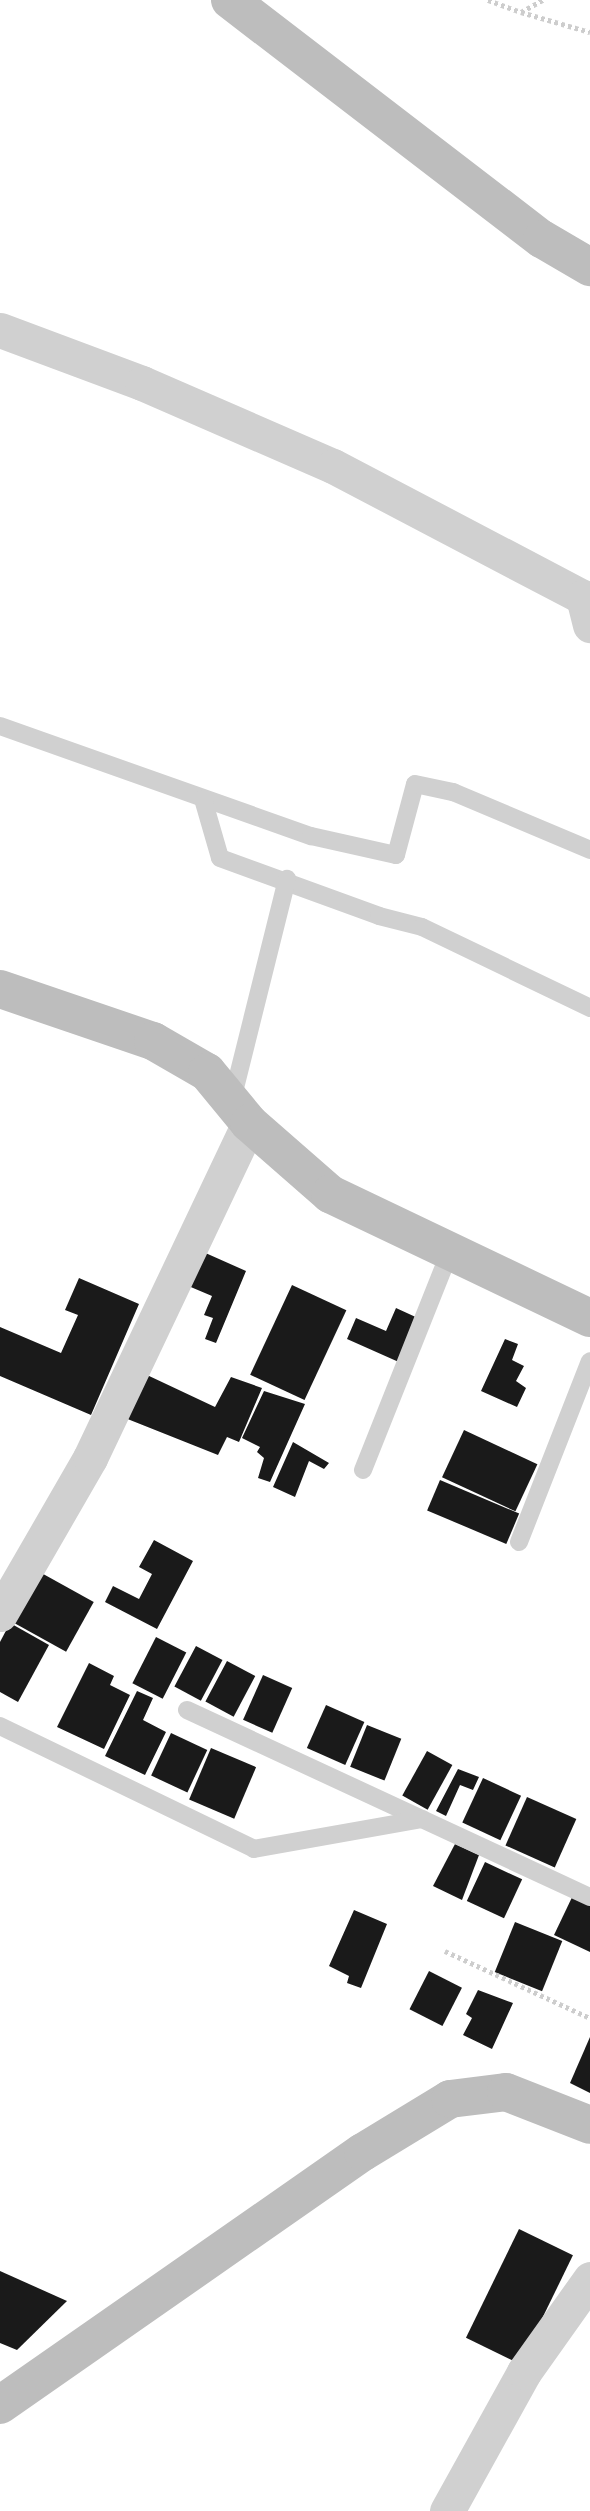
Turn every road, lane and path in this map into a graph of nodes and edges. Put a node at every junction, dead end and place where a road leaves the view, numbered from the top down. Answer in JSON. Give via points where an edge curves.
{"nodes":[{"id":1,"x":230,"y":0,"type":"edge"},
{"id":2,"x":488,"y":0,"type":"edge"},
{"id":3,"x":544,"y":0,"type":"edge"},
{"id":4,"x":521,"y":12,"type":"junction"},
{"id":5,"x":590,"y":32,"type":"edge"},
{"id":6,"x":590,"y":267,"type":"edge"},
{"id":7,"x":0,"y":330,"type":"edge"},
{"id":8,"x":590,"y":625,"type":"edge"},
{"id":9,"x":0,"y":726,"type":"edge"},
{"id":10,"x":203,"y":799,"type":"junction"},
{"id":11,"x":590,"y":850,"type":"edge"},
{"id":12,"x":287,"y":879,"type":"junction"},
{"id":13,"x":0,"y":989,"type":"edge"},
{"id":14,"x":590,"y":1008,"type":"edge"},
{"id":15,"x":240,"y":1112,"type":"junction"},
{"id":16,"x":450,"y":1251,"type":"junction"},
{"id":17,"x":590,"y":1318,"type":"edge"},
{"id":18,"x":590,"y":1361,"type":"edge"},
{"id":19,"x":363,"y":1470,"type":"dead end"},
{"id":20,"x":519,"y":1542,"type":"dead end"},
{"id":21,"x":0,"y":1614,"type":"edge"},
{"id":22,"x":187,"y":1710,"type":"dead end"},
{"id":23,"x":0,"y":1726,"type":"edge"},
{"id":24,"x":422,"y":1819,"type":"junction"},
{"id":25,"x":590,"y":1897,"type":"edge"},
{"id":26,"x":445,"y":1951,"type":"dead end"},
{"id":27,"x":590,"y":2018,"type":"edge"},
{"id":28,"x":590,"y":2125,"type":"edge"},
{"id":29,"x":590,"y":2279,"type":"edge"},
{"id":30,"x":0,"y":2405,"type":"edge"},
{"id":31,"x":447,"y":2511,"type":"edge"}],
"edges":[{"from":1,"to":6,"type":"street","via":[[531,230]]},
{"from":2,"to":4,"type":"path"},
{"from":3,"to":4,"type":"path"},
{"from":4,"to":5,"type":"path"},
{"from":7,"to":8,"type":"street","via":[[142,383],[333,466],[583,597]]},
{"from":9,"to":10,"type":"lane"},
{"from":10,"to":11,"type":"lane","via":[[311,836],[396,855],[415,784],[453,792]]},
{"from":10,"to":12,"type":"lane","via":[[220,858]]},
{"from":12,"to":14,"type":"lane","via":[[379,916],[422,927],[524,972]]},
{"from":12,"to":15,"type":"lane"},
{"from":13,"to":15,"type":"street","via":[[153,1041],[207,1072]]},
{"from":15,"to":16,"type":"street","via":[[330,1194]]},
{"from":15,"to":21,"type":"street","via":[[90,1458]]},
{"from":16,"to":17,"type":"street"},
{"from":16,"to":19,"type":"lane"},
{"from":18,"to":20,"type":"lane"},
{"from":22,"to":24,"type":"lane"},
{"from":23,"to":24,"type":"lane","via":[[254,1849]]},
{"from":24,"to":25,"type":"lane"},
{"from":26,"to":27,"type":"path"},
{"from":28,"to":30,"type":"street","via":[[506,2092],[450,2099],[363,2152]]},
{"from":29,"to":31,"type":"street","via":[[524,2372]]}]}
